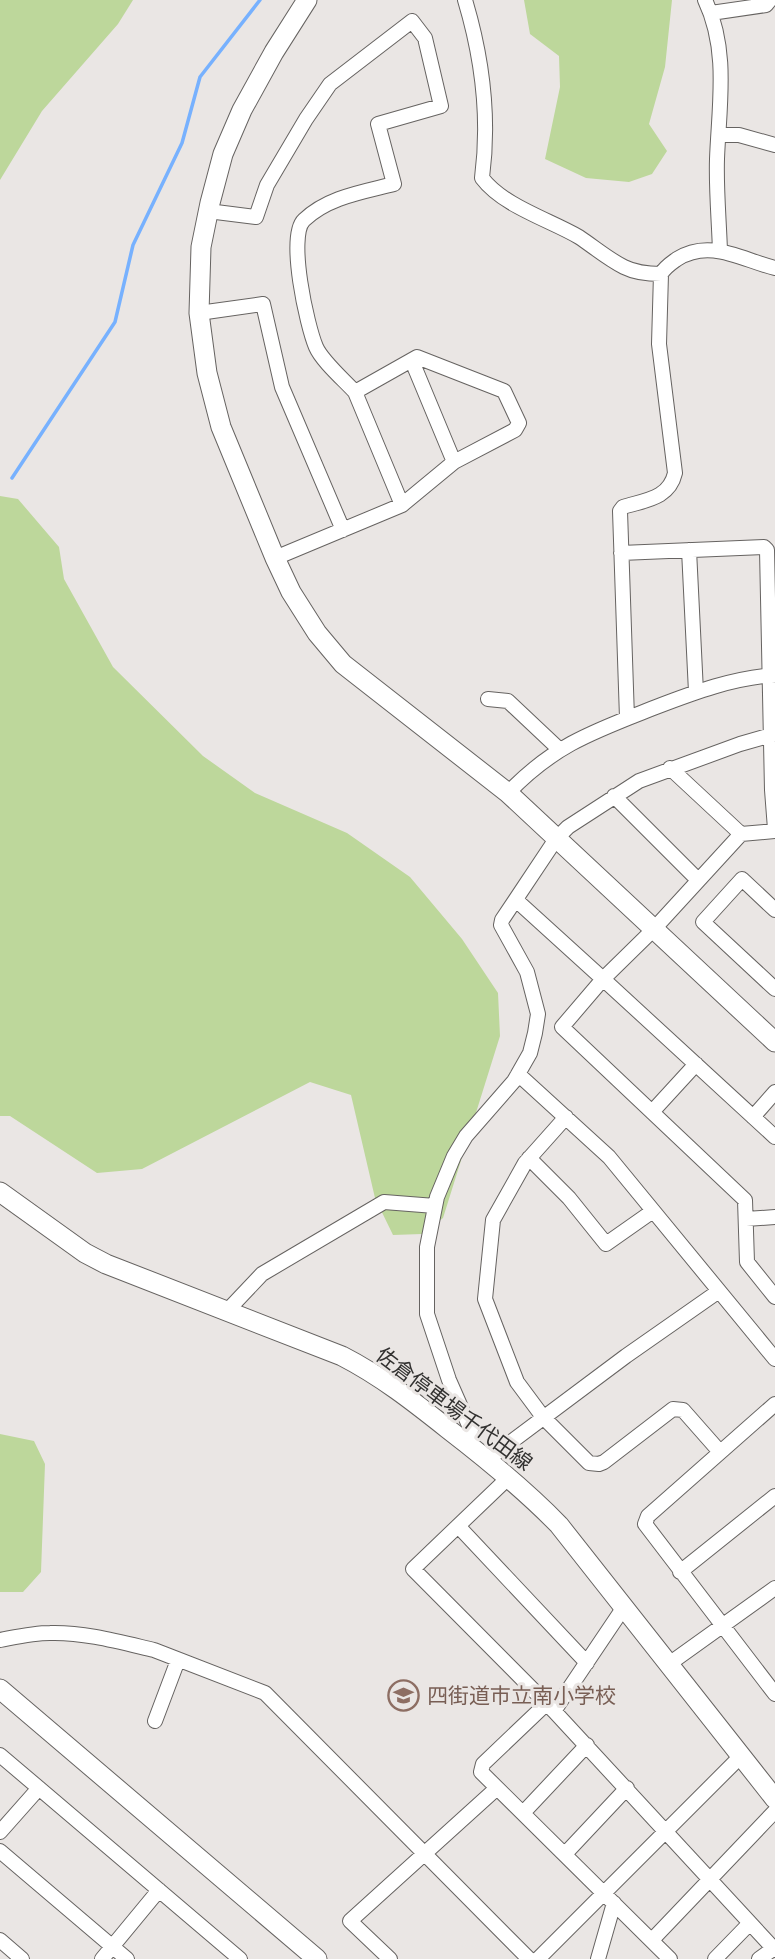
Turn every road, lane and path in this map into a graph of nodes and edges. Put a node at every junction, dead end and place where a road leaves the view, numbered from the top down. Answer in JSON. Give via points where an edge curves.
{"nodes":[{"id":1,"x":307,"y":0,"type":"edge"},
{"id":2,"x":465,"y":0,"type":"edge"},
{"id":3,"x":770,"y":0,"type":"edge"},
{"id":4,"x":708,"y":7,"type":"edge"},
{"id":5,"x":719,"y":135,"type":"junction"},
{"id":6,"x":775,"y":145,"type":"edge"},
{"id":7,"x":208,"y":211,"type":"junction"},
{"id":8,"x":720,"y":251,"type":"junction"},
{"id":9,"x":775,"y":268,"type":"edge"},
{"id":10,"x":661,"y":274,"type":"junction"},
{"id":11,"x":199,"y":313,"type":"junction"},
{"id":12,"x":412,"y":361,"type":"junction"},
{"id":13,"x":355,"y":392,"type":"junction"},
{"id":14,"x":454,"y":462,"type":"junction"},
{"id":15,"x":402,"y":505,"type":"junction"},
{"id":16,"x":342,"y":530,"type":"junction"},
{"id":17,"x":690,"y":550,"type":"junction"},
{"id":18,"x":621,"y":553,"type":"junction"},
{"id":19,"x":275,"y":558,"type":"junction"},
{"id":20,"x":773,"y":675,"type":"edge"},
{"id":21,"x":696,"y":692,"type":"junction"},
{"id":22,"x":488,"y":699,"type":"dead end"},
{"id":23,"x":627,"y":718,"type":"junction"},
{"id":24,"x":773,"y":735,"type":"edge"},
{"id":25,"x":560,"y":750,"type":"junction"},
{"id":26,"x":670,"y":768,"type":"junction"},
{"id":27,"x":508,"y":793,"type":"junction"},
{"id":28,"x":614,"y":796,"type":"junction"},
{"id":29,"x":775,"y":830,"type":"edge"},
{"id":30,"x":741,"y":834,"type":"junction"},
{"id":31,"x":556,"y":839,"type":"junction"},
{"id":32,"x":698,"y":880,"type":"junction"},
{"id":33,"x":516,"y":900,"type":"junction"},
{"id":34,"x":775,"y":910,"type":"edge"},
{"id":35,"x":653,"y":930,"type":"junction"},
{"id":36,"x":603,"y":979,"type":"junction"},
{"id":37,"x":775,"y":989,"type":"edge"},
{"id":38,"x":775,"y":1042,"type":"edge"},
{"id":39,"x":696,"y":1064,"type":"junction"},
{"id":40,"x":518,"y":1074,"type":"junction"},
{"id":41,"x":775,"y":1092,"type":"edge"},
{"id":42,"x":652,"y":1112,"type":"junction"},
{"id":43,"x":753,"y":1117,"type":"junction"},
{"id":44,"x":566,"y":1118,"type":"junction"},
{"id":45,"x":775,"y":1137,"type":"edge"},
{"id":46,"x":529,"y":1158,"type":"junction"},
{"id":47,"x":0,"y":1192,"type":"edge"},
{"id":48,"x":435,"y":1206,"type":"junction"},
{"id":49,"x":653,"y":1211,"type":"junction"},
{"id":50,"x":775,"y":1217,"type":"edge"},
{"id":51,"x":746,"y":1219,"type":"junction"},
{"id":52,"x":719,"y":1291,"type":"junction"},
{"id":53,"x":775,"y":1297,"type":"edge"},
{"id":54,"x":227,"y":1311,"type":"junction"},
{"id":55,"x":775,"y":1332,"type":"edge"},
{"id":56,"x":762,"y":1343,"type":"junction"},
{"id":57,"x":775,"y":1359,"type":"edge"},
{"id":58,"x":775,"y":1404,"type":"edge"},
{"id":59,"x":544,"y":1417,"type":"junction"},
{"id":60,"x":469,"y":1445,"type":"junction"},
{"id":61,"x":720,"y":1452,"type":"junction"},
{"id":62,"x":487,"y":1460,"type":"junction"},
{"id":63,"x":509,"y":1478,"type":"junction"},
{"id":64,"x":775,"y":1496,"type":"edge"},
{"id":65,"x":459,"y":1527,"type":"junction"},
{"id":66,"x":680,"y":1572,"type":"junction"},
{"id":67,"x":775,"y":1588,"type":"edge"},
{"id":68,"x":624,"y":1607,"type":"junction"},
{"id":69,"x":722,"y":1626,"type":"junction"},
{"id":70,"x":0,"y":1640,"type":"edge"},
{"id":71,"x":178,"y":1660,"type":"junction"},
{"id":72,"x":587,"y":1663,"type":"junction"},
{"id":73,"x":669,"y":1664,"type":"junction"},
{"id":74,"x":0,"y":1689,"type":"edge"},
{"id":75,"x":775,"y":1694,"type":"edge"},
{"id":76,"x":551,"y":1707,"type":"junction"},
{"id":77,"x":155,"y":1721,"type":"dead end"},
{"id":78,"x":587,"y":1745,"type":"junction"},
{"id":79,"x":0,"y":1755,"type":"edge"},
{"id":80,"x":741,"y":1756,"type":"junction"},
{"id":81,"x":38,"y":1788,"type":"junction"},
{"id":82,"x":497,"y":1788,"type":"junction"},
{"id":83,"x":627,"y":1788,"type":"junction"},
{"id":84,"x":775,"y":1799,"type":"edge"},
{"id":85,"x":775,"y":1811,"type":"edge"},
{"id":86,"x":523,"y":1813,"type":"junction"},
{"id":87,"x":667,"y":1831,"type":"junction"},
{"id":88,"x":0,"y":1832,"type":"edge"},
{"id":89,"x":0,"y":1851,"type":"edge"},
{"id":90,"x":424,"y":1854,"type":"junction"},
{"id":91,"x":565,"y":1854,"type":"junction"},
{"id":92,"x":711,"y":1880,"type":"junction"},
{"id":93,"x":159,"y":1890,"type":"junction"},
{"id":94,"x":609,"y":1898,"type":"junction"},
{"id":95,"x":750,"y":1923,"type":"junction"},
{"id":96,"x":652,"y":1940,"type":"junction"},
{"id":97,"x":0,"y":1941,"type":"edge"},
{"id":98,"x":112,"y":1947,"type":"junction"},
{"id":99,"x":774,"y":1950,"type":"edge"},
{"id":100,"x":22,"y":1959,"type":"edge"},
{"id":101,"x":102,"y":1959,"type":"edge"},
{"id":102,"x":127,"y":1959,"type":"edge"},
{"id":103,"x":240,"y":1959,"type":"edge"},
{"id":104,"x":317,"y":1959,"type":"edge"},
{"id":105,"x":390,"y":1959,"type":"edge"},
{"id":106,"x":529,"y":1959,"type":"edge"},
{"id":107,"x":538,"y":1959,"type":"edge"},
{"id":108,"x":598,"y":1959,"type":"edge"},
{"id":109,"x":670,"y":1959,"type":"edge"},
{"id":110,"x":715,"y":1959,"type":"edge"},
{"id":111,"x":760,"y":1959,"type":"edge"}],
"edges":[{"from":1,"to":7,"type":"street","via":[[242,110],[223,154]]},
{"from":2,"to":10,"type":"street","via":[[485,93],[482,178],[525,210],[626,268]]},
{"from":3,"to":4,"type":"street","via":[[766,5]]},
{"from":4,"to":5,"type":"street","via":[[722,70]]},
{"from":5,"to":6,"type":"street","via":[[739,135]]},
{"from":5,"to":8,"type":"street"},
{"from":7,"to":11,"type":"street","via":[[201,247]]},
{"from":7,"to":13,"type":"street","via":[[256,217],[267,185],[330,84],[412,21],[425,38],[441,106],[377,124],[394,184],[333,201],[302,222],[298,235],[303,293],[316,349]]},
{"from":8,"to":9,"type":"street"},
{"from":8,"to":10,"type":"street","via":[[686,253]]},
{"from":10,"to":18,"type":"street","via":[[659,344],[675,473],[664,493],[620,511]]},
{"from":11,"to":16,"type":"street","via":[[263,304],[282,387]]},
{"from":11,"to":19,"type":"street","via":[[207,373],[221,427]]},
{"from":12,"to":13,"type":"street"},
{"from":12,"to":14,"type":"street"},
{"from":12,"to":14,"type":"street","via":[[417,357],[504,391],[519,423],[515,430]]},
{"from":13,"to":15,"type":"street"},
{"from":14,"to":15,"type":"street"},
{"from":15,"to":16,"type":"street"},
{"from":16,"to":19,"type":"street"},
{"from":17,"to":18,"type":"street"},
{"from":17,"to":20,"type":"street","via":[[767,550]]},
{"from":17,"to":21,"type":"street"},
{"from":18,"to":23,"type":"street"},
{"from":19,"to":27,"type":"street","via":[[317,633],[343,664]]},
{"from":20,"to":21,"type":"street"},
{"from":20,"to":24,"type":"street"},
{"from":21,"to":23,"type":"street"},
{"from":22,"to":25,"type":"street","via":[[508,701]]},
{"from":23,"to":25,"type":"street"},
{"from":24,"to":26,"type":"street"},
{"from":24,"to":29,"type":"street"},
{"from":25,"to":27,"type":"street"},
{"from":26,"to":28,"type":"street"},
{"from":26,"to":30,"type":"street"},
{"from":27,"to":31,"type":"street"},
{"from":28,"to":31,"type":"street"},
{"from":28,"to":32,"type":"street"},
{"from":29,"to":30,"type":"street"},
{"from":30,"to":32,"type":"street"},
{"from":31,"to":33,"type":"street"},
{"from":31,"to":35,"type":"street"},
{"from":32,"to":35,"type":"street"},
{"from":33,"to":36,"type":"street"},
{"from":33,"to":40,"type":"street","via":[[500,925],[527,972],[538,1014],[530,1053]]},
{"from":34,"to":37,"type":"street","via":[[741,879],[703,922]]},
{"from":35,"to":36,"type":"street"},
{"from":35,"to":38,"type":"street"},
{"from":36,"to":39,"type":"street"},
{"from":36,"to":42,"type":"street","via":[[562,1027]]},
{"from":39,"to":42,"type":"street"},
{"from":39,"to":43,"type":"street"},
{"from":40,"to":44,"type":"street"},
{"from":40,"to":48,"type":"street","via":[[466,1136]]},
{"from":41,"to":43,"type":"street"},
{"from":42,"to":51,"type":"street","via":[[745,1200]]},
{"from":43,"to":45,"type":"street"},
{"from":44,"to":46,"type":"street"},
{"from":44,"to":49,"type":"street","via":[[609,1157]]},
{"from":46,"to":49,"type":"street","via":[[606,1244]]},
{"from":46,"to":59,"type":"street","via":[[494,1220],[485,1299],[517,1382]]},
{"from":47,"to":54,"type":"street","name":"佐倉停車場千代田線","via":[[85,1253]]},
{"from":48,"to":54,"type":"street","via":[[384,1202],[262,1274]]},
{"from":48,"to":60,"type":"street","via":[[427,1247],[427,1314],[471,1430]]},
{"from":49,"to":52,"type":"street"},
{"from":50,"to":51,"type":"street"},
{"from":51,"to":53,"type":"street","via":[[747,1262]]},
{"from":52,"to":56,"type":"street"},
{"from":52,"to":59,"type":"street"},
{"from":54,"to":60,"type":"street","name":"佐倉停車場千代田線","via":[[372,1371]]},
{"from":55,"to":56,"type":"street"},
{"from":56,"to":57,"type":"street"},
{"from":58,"to":61,"type":"street"},
{"from":59,"to":61,"type":"street","via":[[593,1464],[604,1462],[678,1408]]},
{"from":59,"to":62,"type":"street"},
{"from":60,"to":62,"type":"street","name":"佐倉停車場千代田線"},
{"from":61,"to":66,"type":"street","via":[[646,1520],[646,1528]]},
{"from":62,"to":63,"type":"street","name":"佐倉停車場千代田線"},
{"from":63,"to":65,"type":"street"},
{"from":63,"to":68,"type":"street","name":"佐倉停車場千代田線","via":[[559,1525]]},
{"from":64,"to":66,"type":"street"},
{"from":65,"to":72,"type":"street"},
{"from":65,"to":76,"type":"street","via":[[413,1569]]},
{"from":66,"to":69,"type":"street"},
{"from":67,"to":69,"type":"street"},
{"from":68,"to":72,"type":"street"},
{"from":68,"to":73,"type":"street","name":"佐倉停車場千代田線"},
{"from":69,"to":73,"type":"street"},
{"from":69,"to":75,"type":"street"},
{"from":70,"to":71,"type":"street","via":[[50,1633],[84,1636],[154,1650]]},
{"from":71,"to":77,"type":"street"},
{"from":71,"to":90,"type":"street","via":[[265,1693]]},
{"from":72,"to":76,"type":"street"},
{"from":73,"to":80,"type":"street","name":"佐倉停車場千代田線"},
{"from":74,"to":104,"type":"street"},
{"from":76,"to":78,"type":"street"},
{"from":76,"to":82,"type":"street","via":[[483,1764],[481,1772]]},
{"from":78,"to":83,"type":"street"},
{"from":78,"to":86,"type":"street"},
{"from":79,"to":81,"type":"street"},
{"from":80,"to":84,"type":"street","name":"佐倉停車場千代田線"},
{"from":80,"to":87,"type":"street"},
{"from":81,"to":88,"type":"street"},
{"from":81,"to":93,"type":"street"},
{"from":82,"to":86,"type":"street"},
{"from":82,"to":90,"type":"street"},
{"from":83,"to":87,"type":"street"},
{"from":83,"to":91,"type":"street"},
{"from":85,"to":92,"type":"street"},
{"from":86,"to":91,"type":"street"},
{"from":87,"to":92,"type":"street"},
{"from":87,"to":94,"type":"street"},
{"from":89,"to":98,"type":"street"},
{"from":90,"to":105,"type":"street","via":[[350,1920]]},
{"from":90,"to":106,"type":"street"},
{"from":91,"to":94,"type":"street"},
{"from":92,"to":95,"type":"street"},
{"from":92,"to":96,"type":"street"},
{"from":93,"to":98,"type":"street"},
{"from":93,"to":103,"type":"street"},
{"from":94,"to":96,"type":"street"},
{"from":94,"to":107,"type":"street"},
{"from":94,"to":108,"type":"street"},
{"from":95,"to":99,"type":"street"},
{"from":95,"to":110,"type":"street"},
{"from":96,"to":109,"type":"street"},
{"from":97,"to":100,"type":"street"},
{"from":98,"to":101,"type":"street"},
{"from":98,"to":102,"type":"street"},
{"from":99,"to":111,"type":"street"}]}
